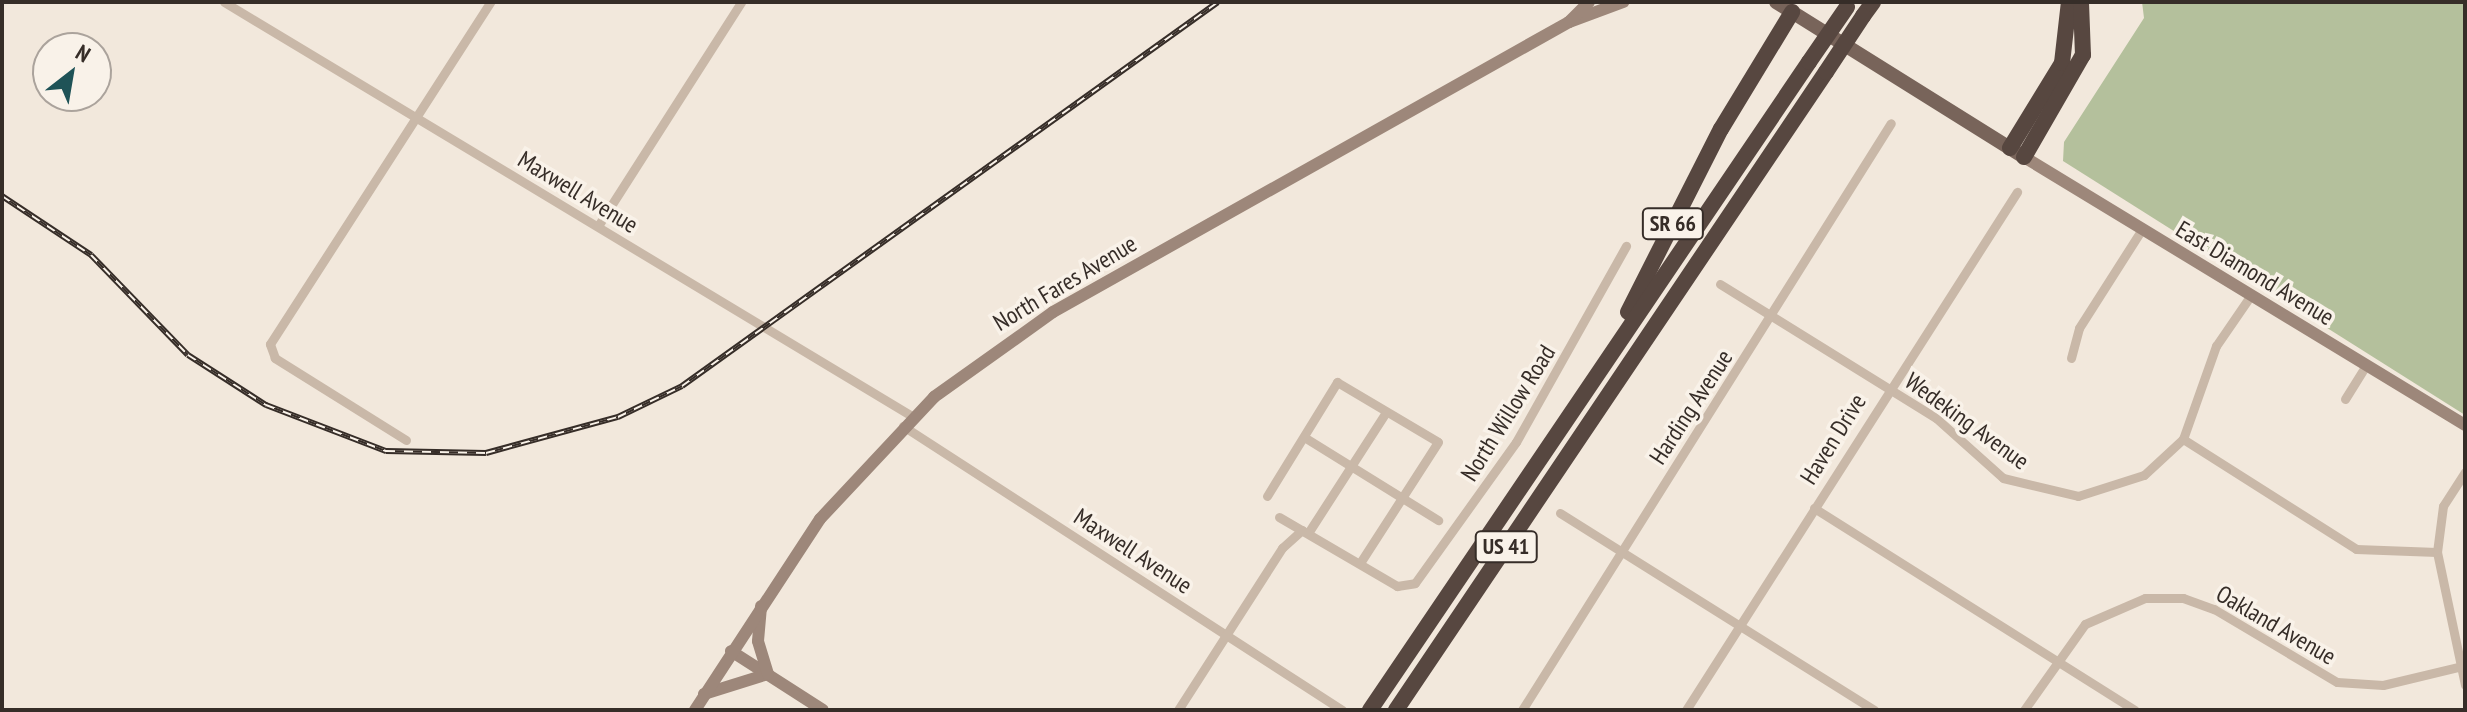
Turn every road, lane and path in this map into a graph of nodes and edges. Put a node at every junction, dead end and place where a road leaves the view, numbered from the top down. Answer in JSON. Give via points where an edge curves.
{"nodes":[{"id":1,"x":224,"y":2,"type":"edge"},
{"id":2,"x":490,"y":2,"type":"edge"},
{"id":3,"x":741,"y":2,"type":"edge"},
{"id":4,"x":1589,"y":2,"type":"edge"},
{"id":5,"x":1623,"y":2,"type":"edge"},
{"id":6,"x":1776,"y":2,"type":"edge"},
{"id":7,"x":1873,"y":2,"type":"edge"},
{"id":8,"x":2069,"y":2,"type":"edge"},
{"id":9,"x":2081,"y":2,"type":"edge"},
{"id":10,"x":1849,"y":4,"type":"edge"},
{"id":11,"x":1792,"y":12,"type":"junction"},
{"id":12,"x":1569,"y":22,"type":"junction"},
{"id":13,"x":414,"y":116,"type":"junction"},
{"id":14,"x":1891,"y":123,"type":"dead end"},
{"id":15,"x":2017,"y":153,"type":"junction"},
{"id":16,"x":2017,"y":192,"type":"dead end"},
{"id":17,"x":598,"y":226,"type":"junction"},
{"id":18,"x":2142,"y":229,"type":"junction"},
{"id":19,"x":1626,"y":246,"type":"dead end"},
{"id":20,"x":1720,"y":284,"type":"dead end"},
{"id":21,"x":2251,"y":295,"type":"junction"},
{"id":22,"x":1772,"y":316,"type":"junction"},
{"id":23,"x":2071,"y":358,"type":"dead end"},
{"id":24,"x":2366,"y":366,"type":"junction"},
{"id":25,"x":1889,"y":389,"type":"junction"},
{"id":26,"x":2345,"y":399,"type":"dead end"},
{"id":27,"x":1386,"y":412,"type":"junction"},
{"id":28,"x":908,"y":421,"type":"junction"},
{"id":29,"x":2465,"y":425,"type":"edge"},
{"id":30,"x":1304,"y":437,"type":"junction"},
{"id":31,"x":1554,"y":437,"type":"junction"},
{"id":32,"x":2183,"y":439,"type":"junction"},
{"id":33,"x":406,"y":440,"type":"dead end"},
{"id":34,"x":1352,"y":468,"type":"junction"},
{"id":35,"x":2465,"y":472,"type":"edge"},
{"id":36,"x":1267,"y":496,"type":"dead end"},
{"id":37,"x":1403,"y":499,"type":"junction"},
{"id":38,"x":1814,"y":508,"type":"junction"},
{"id":39,"x":1560,"y":513,"type":"dead end"},
{"id":40,"x":1279,"y":517,"type":"dead end"},
{"id":41,"x":1438,"y":520,"type":"dead end"},
{"id":42,"x":1306,"y":530,"type":"junction"},
{"id":43,"x":1622,"y":552,"type":"junction"},
{"id":44,"x":2437,"y":552,"type":"junction"},
{"id":45,"x":1360,"y":563,"type":"junction"},
{"id":46,"x":762,"y":603,"type":"junction"},
{"id":47,"x":1739,"y":625,"type":"junction"},
{"id":48,"x":1226,"y":635,"type":"junction"},
{"id":49,"x":731,"y":651,"type":"junction"},
{"id":50,"x":2055,"y":660,"type":"junction"},
{"id":51,"x":2462,"y":666,"type":"junction"},
{"id":52,"x":768,"y":674,"type":"junction"},
{"id":53,"x":2465,"y":685,"type":"edge"},
{"id":54,"x":704,"y":694,"type":"junction"},
{"id":55,"x":1860,"y":706,"type":"edge"},
{"id":56,"x":695,"y":710,"type":"edge"},
{"id":57,"x":823,"y":710,"type":"edge"},
{"id":58,"x":1178,"y":710,"type":"edge"},
{"id":59,"x":1342,"y":710,"type":"edge"},
{"id":60,"x":1370,"y":710,"type":"edge"},
{"id":61,"x":1396,"y":710,"type":"edge"},
{"id":62,"x":1522,"y":710,"type":"edge"},
{"id":63,"x":1686,"y":710,"type":"edge"},
{"id":64,"x":1874,"y":710,"type":"edge"},
{"id":65,"x":2024,"y":710,"type":"edge"},
{"id":66,"x":2135,"y":710,"type":"edge"}],
"edges":[{"from":1,"to":13,"type":"street","name":"Maxwell Avenue"},
{"from":2,"to":13,"type":"street"},
{"from":3,"to":17,"type":"street"},
{"from":4,"to":12,"type":"street","name":"North Fares Avenue"},
{"from":5,"to":12,"type":"street","name":"North Fares Avenue"},
{"from":6,"to":11,"type":"main road","name":"East Diamond Avenue"},
{"from":7,"to":61,"type":"highway","number":"US 41","bridge":true},
{"from":8,"to":15,"type":"highway","via":[[2066,54]]},
{"from":9,"to":15,"type":"highway","via":[[2083,55]]},
{"from":10,"to":31,"type":"highway","number":"US 41","bridge":true},
{"from":11,"to":15,"type":"main road","name":"East Diamond Avenue"},
{"from":11,"to":31,"type":"highway","number":"SR 66"},
{"from":12,"to":28,"type":"street","name":"North Fares Avenue","via":[[1053,312]]},
{"from":13,"to":17,"type":"street","name":"Maxwell Avenue"},
{"from":13,"to":33,"type":"street","via":[[270,344],[275,358]]},
{"from":14,"to":22,"type":"street","name":"Harding Avenue"},
{"from":15,"to":18,"type":"street","name":"East Diamond Avenue"},
{"from":16,"to":25,"type":"street","name":"Haven Drive"},
{"from":17,"to":28,"type":"street","name":"Maxwell Avenue"},
{"from":18,"to":21,"type":"street","name":"East Diamond Avenue"},
{"from":18,"to":23,"type":"street","via":[[2079,328]]},
{"from":19,"to":45,"type":"street","name":"North Willow Road","via":[[1516,442],[1406,587]]},
{"from":20,"to":22,"type":"street","name":"Wedeking Avenue"},
{"from":21,"to":24,"type":"street","name":"East Diamond Avenue"},
{"from":21,"to":32,"type":"street","via":[[2216,346]]},
{"from":22,"to":25,"type":"street","name":"Wedeking Avenue"},
{"from":22,"to":43,"type":"street","name":"Harding Avenue"},
{"from":24,"to":26,"type":"street"},
{"from":24,"to":29,"type":"street","name":"East Diamond Avenue"},
{"from":25,"to":32,"type":"street","name":"Wedeking Avenue","via":[[1936,418],[1993,471],[2040,492],[2078,496],[2118,487]]},
{"from":25,"to":38,"type":"street","name":"Haven Drive"},
{"from":27,"to":30,"type":"street","via":[[1338,383]]},
{"from":27,"to":34,"type":"street"},
{"from":27,"to":37,"type":"street","via":[[1438,442]]},
{"from":28,"to":46,"type":"street","name":"North Fares Avenue","via":[[820,519]]},
{"from":28,"to":48,"type":"street","name":"Maxwell Avenue"},
{"from":30,"to":34,"type":"street"},
{"from":30,"to":36,"type":"street"},
{"from":31,"to":60,"type":"highway","number":"US 41"},
{"from":32,"to":44,"type":"street","via":[[2356,549]]},
{"from":34,"to":37,"type":"street"},
{"from":34,"to":42,"type":"street"},
{"from":35,"to":44,"type":"street","via":[[2443,506]]},
{"from":37,"to":41,"type":"street"},
{"from":37,"to":45,"type":"street"},
{"from":38,"to":47,"type":"street","name":"Haven Drive"},
{"from":38,"to":50,"type":"street"},
{"from":39,"to":43,"type":"street"},
{"from":40,"to":42,"type":"street"},
{"from":42,"to":45,"type":"street"},
{"from":42,"to":48,"type":"street"},
{"from":43,"to":47,"type":"street"},
{"from":43,"to":62,"type":"street","name":"Harding Avenue"},
{"from":44,"to":51,"type":"street"},
{"from":46,"to":49,"type":"street","name":"North Fares Avenue"},
{"from":46,"to":52,"type":"street","via":[[758,641]]},
{"from":47,"to":55,"type":"street"},
{"from":47,"to":63,"type":"street","name":"Haven Drive"},
{"from":48,"to":58,"type":"street"},
{"from":48,"to":59,"type":"street","name":"Maxwell Avenue"},
{"from":49,"to":52,"type":"street"},
{"from":49,"to":54,"type":"street","name":"North Fares Avenue"},
{"from":50,"to":51,"type":"street","name":"Oakland Avenue","via":[[2098,615],[2169,596],[2214,609],[2337,682],[2383,685]]},
{"from":50,"to":65,"type":"street","name":"Oakland Avenue"},
{"from":50,"to":66,"type":"street"},
{"from":51,"to":53,"type":"street"},
{"from":52,"to":54,"type":"street"},
{"from":52,"to":57,"type":"street"},
{"from":54,"to":56,"type":"street","name":"North Fares Avenue"},
{"from":55,"to":64,"type":"street"}]}
